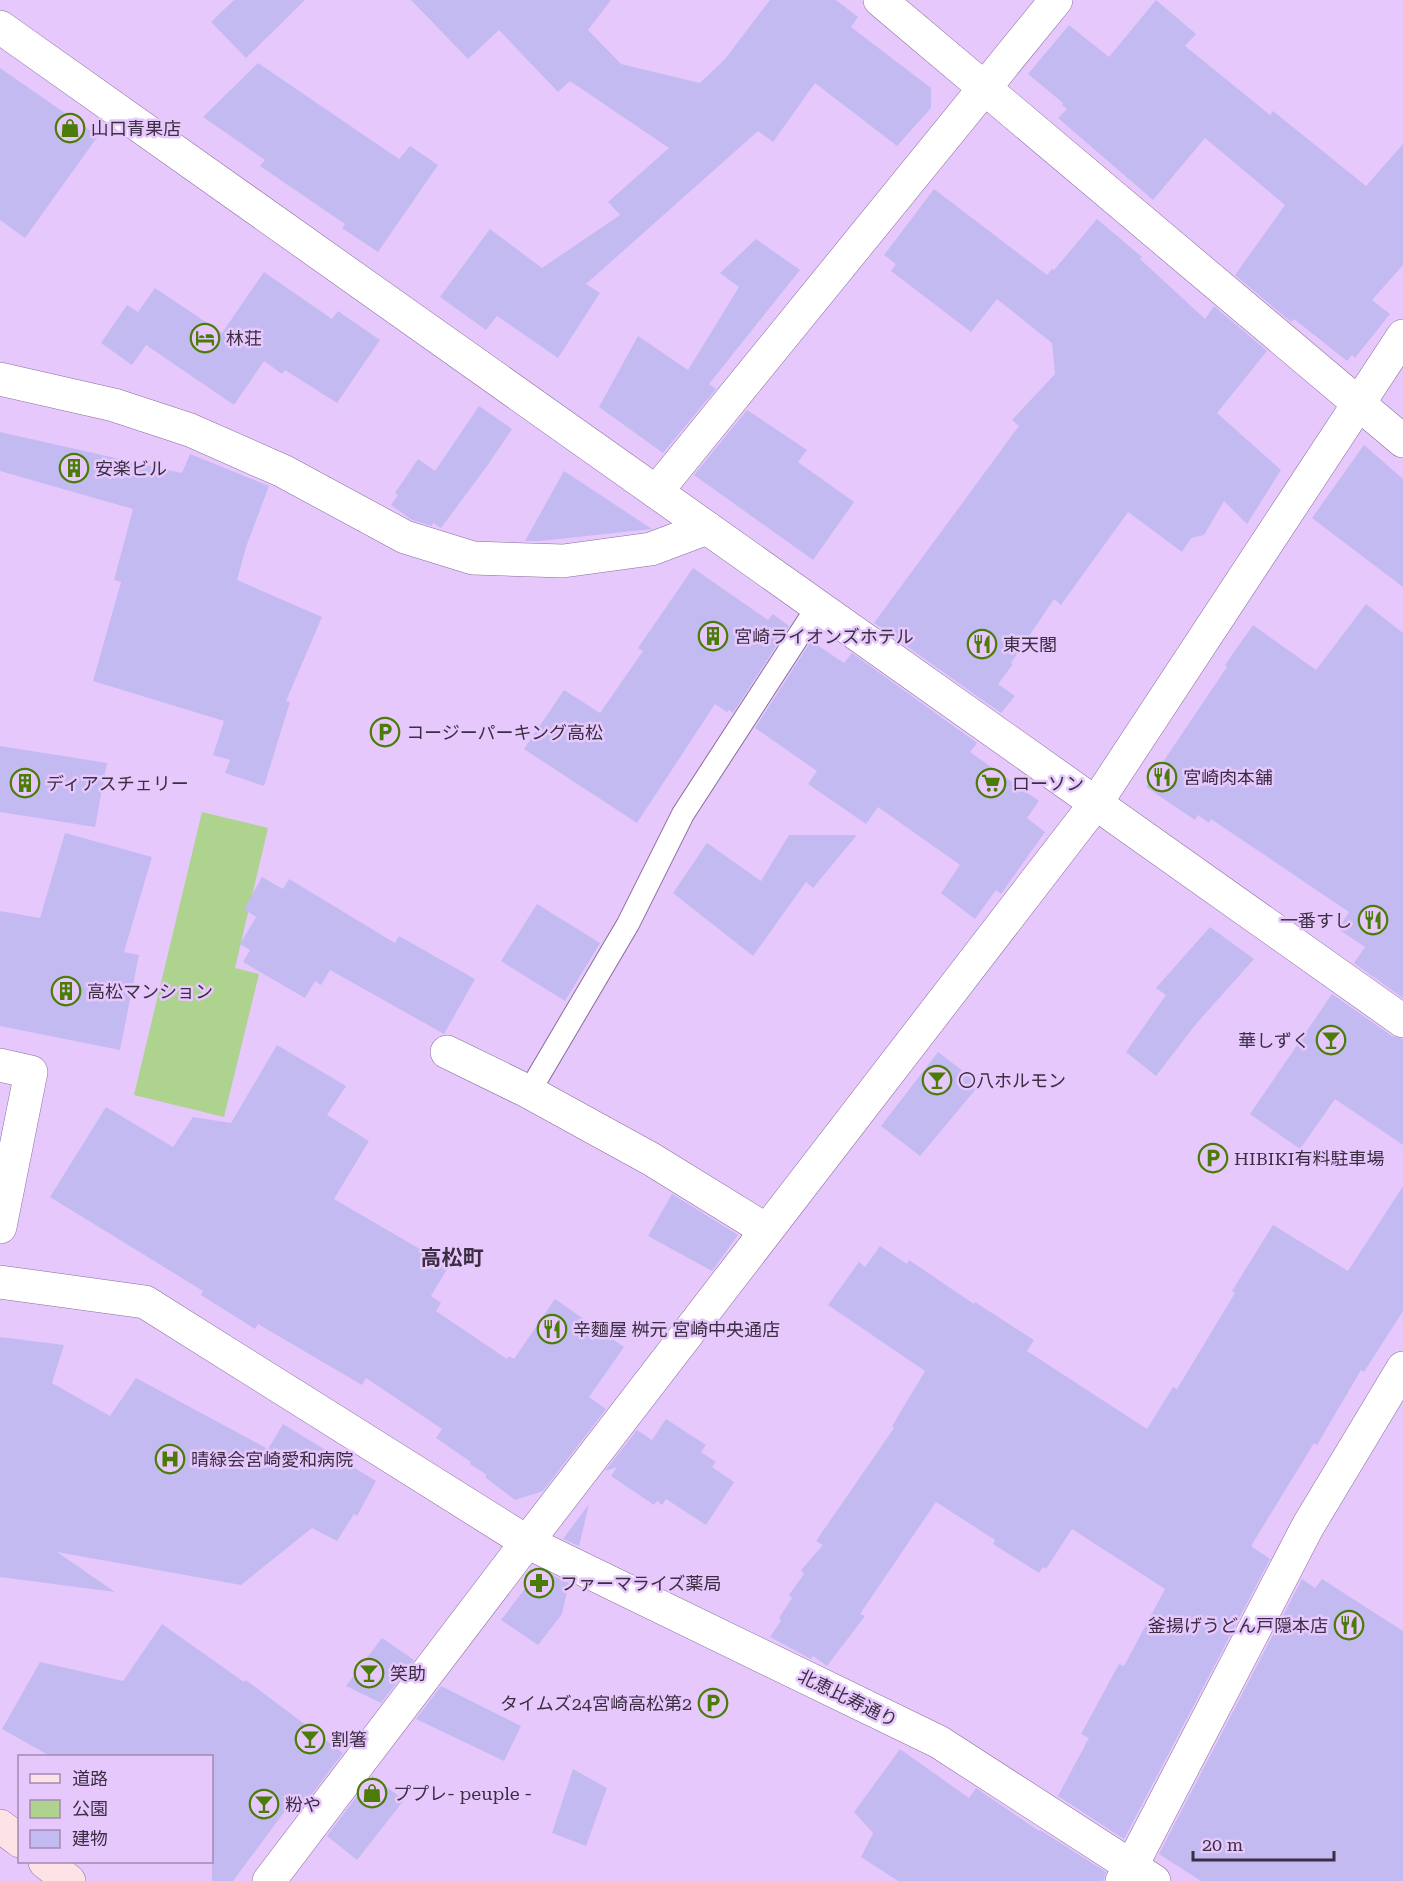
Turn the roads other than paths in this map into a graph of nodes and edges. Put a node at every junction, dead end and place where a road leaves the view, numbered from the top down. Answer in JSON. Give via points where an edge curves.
{"nodes":[{"id":1,"x":880,"y":0,"type":"edge"},
{"id":2,"x":1056,"y":0,"type":"edge"},
{"id":3,"x":0,"y":27,"type":"edge"},
{"id":4,"x":984,"y":89,"type":"junction"},
{"id":5,"x":1403,"y":336,"type":"edge"},
{"id":6,"x":0,"y":379,"type":"edge"},
{"id":7,"x":1358,"y":403,"type":"junction"},
{"id":8,"x":1403,"y":441,"type":"edge"},
{"id":9,"x":656,"y":492,"type":"junction"},
{"id":10,"x":707,"y":528,"type":"junction"},
{"id":11,"x":818,"y":606,"type":"junction"},
{"id":12,"x":1095,"y":803,"type":"junction"},
{"id":13,"x":1403,"y":1021,"type":"edge"},
{"id":14,"x":447,"y":1052,"type":"dead end"},
{"id":15,"x":0,"y":1065,"type":"edge"},
{"id":16,"x":529,"y":1092,"type":"junction"},
{"id":17,"x":0,"y":1227,"type":"edge"},
{"id":18,"x":766,"y":1230,"type":"junction"},
{"id":19,"x":0,"y":1282,"type":"edge"},
{"id":20,"x":1403,"y":1368,"type":"edge"},
{"id":21,"x":527,"y":1542,"type":"junction"},
{"id":22,"x":0,"y":1826,"type":"edge"},
{"id":23,"x":18,"y":1840,"type":"edge"},
{"id":24,"x":46,"y":1863,"type":"edge"},
{"id":25,"x":1136,"y":1876,"type":"edge"},
{"id":26,"x":69,"y":1881,"type":"edge"},
{"id":27,"x":269,"y":1881,"type":"edge"}],
"edges":[{"from":1,"to":4,"type":"street"},
{"from":2,"to":4,"type":"street"},
{"from":3,"to":9,"type":"street"},
{"from":4,"to":7,"type":"street"},
{"from":4,"to":9,"type":"street"},
{"from":5,"to":7,"type":"street"},
{"from":6,"to":10,"type":"street","via":[[114,405],[190,430],[283,471],[405,537],[473,558],[563,561],[651,549]]},
{"from":7,"to":8,"type":"street"},
{"from":7,"to":12,"type":"street"},
{"from":9,"to":10,"type":"street"},
{"from":10,"to":11,"type":"street"},
{"from":11,"to":12,"type":"street"},
{"from":11,"to":16,"type":"lane","via":[[683,814],[628,924]]},
{"from":12,"to":13,"type":"street"},
{"from":12,"to":18,"type":"street"},
{"from":14,"to":16,"type":"street"},
{"from":15,"to":17,"type":"street","via":[[31,1072]]},
{"from":16,"to":18,"type":"street","via":[[651,1159]]},
{"from":18,"to":21,"type":"street"},
{"from":19,"to":21,"type":"street","name":"北恵比寿通り","via":[[145,1302]]},
{"from":20,"to":25,"type":"street","via":[[1308,1526]]},
{"from":21,"to":25,"type":"street","name":"北恵比寿通り","via":[[939,1742]]},
{"from":21,"to":27,"type":"street"},
{"from":22,"to":23,"type":"street"},
{"from":24,"to":26,"type":"street"}]}
